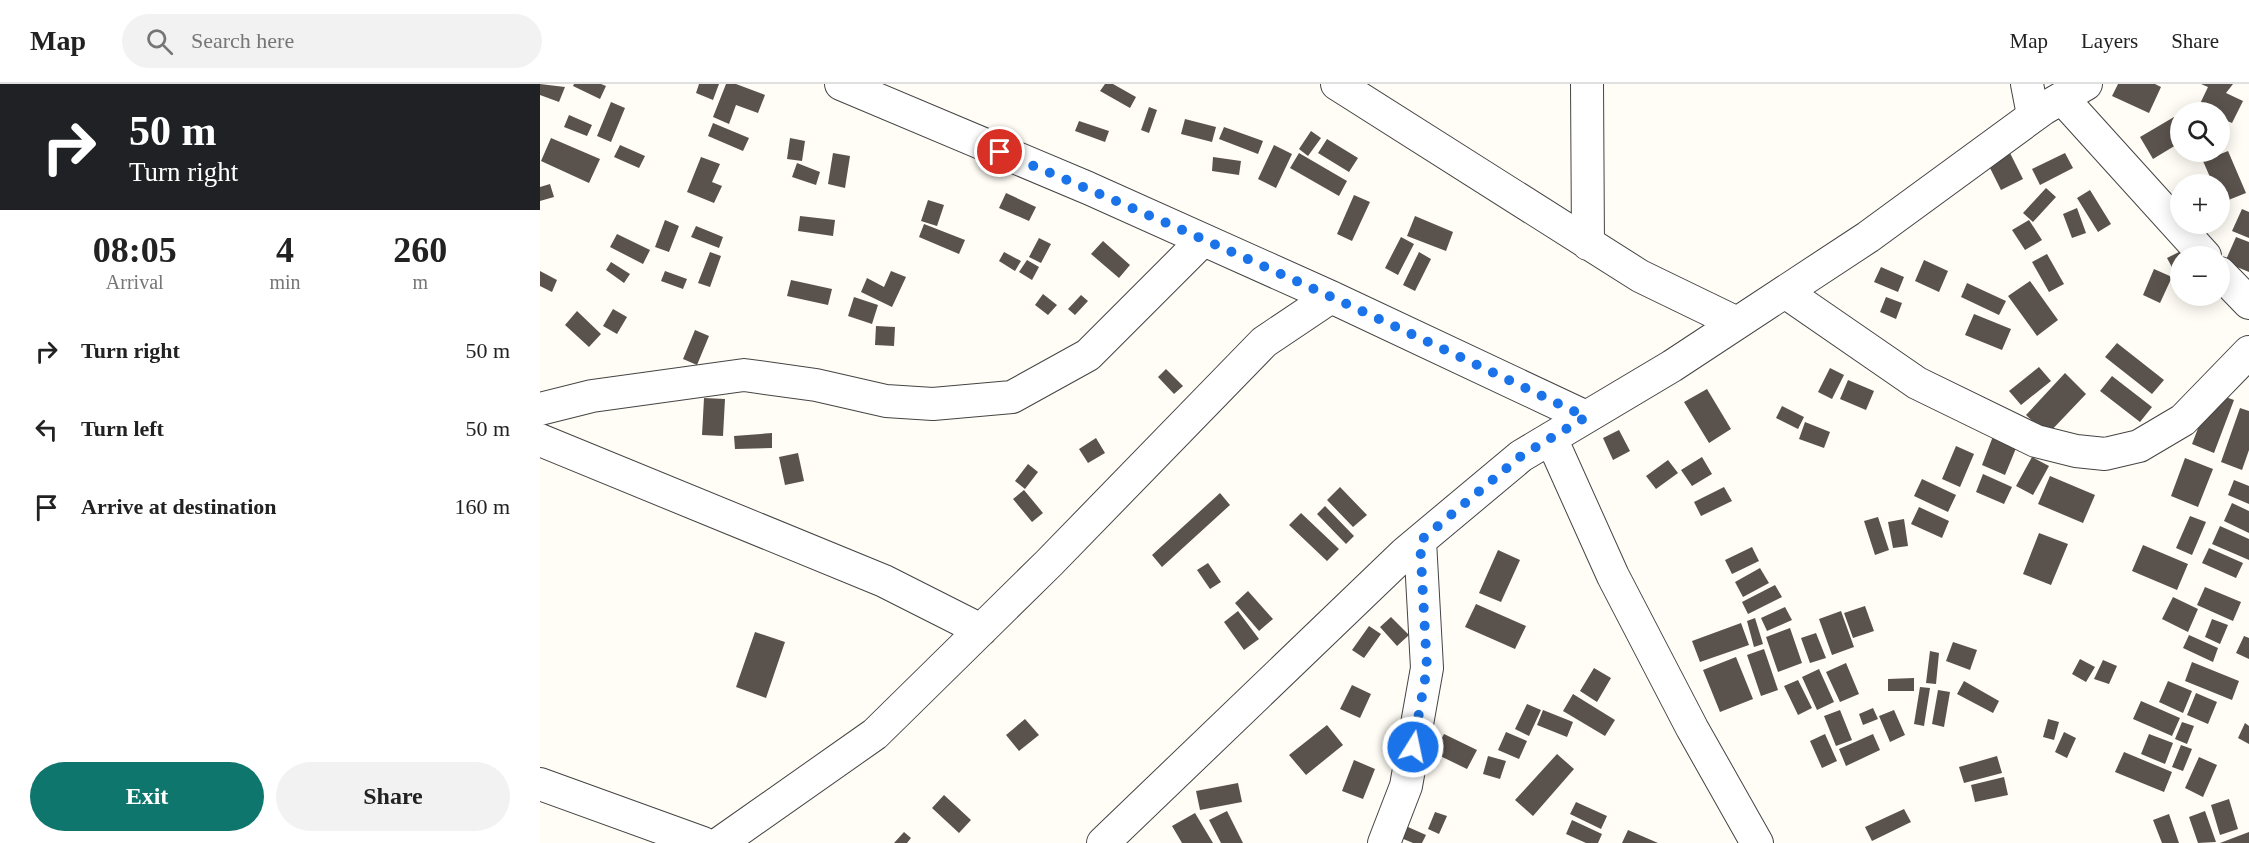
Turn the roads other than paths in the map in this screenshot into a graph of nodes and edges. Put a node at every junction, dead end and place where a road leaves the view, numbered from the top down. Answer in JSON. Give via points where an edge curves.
{"nodes":[{"id":1,"x":841,"y":84,"type":"edge"},
{"id":2,"x":1337,"y":84,"type":"edge"},
{"id":3,"x":1587,"y":84,"type":"edge"},
{"id":4,"x":2027,"y":84,"type":"edge"},
{"id":5,"x":2074,"y":91,"type":"edge"},
{"id":6,"x":2033,"y":115,"type":"junction"},
{"id":7,"x":1203,"y":240,"type":"junction"},
{"id":8,"x":1588,"y":244,"type":"junction"},
{"id":9,"x":2197,"y":246,"type":"edge"},
{"id":10,"x":2230,"y":283,"type":"edge"},
{"id":11,"x":1785,"y":292,"type":"junction"},
{"id":12,"x":1331,"y":297,"type":"junction"},
{"id":13,"x":2249,"y":303,"type":"edge"},
{"id":14,"x":1737,"y":323,"type":"junction"},
{"id":15,"x":2249,"y":352,"type":"edge"},
{"id":16,"x":540,"y":408,"type":"edge"},
{"id":17,"x":1586,"y":417,"type":"junction"},
{"id":18,"x":1551,"y":438,"type":"junction"},
{"id":19,"x":540,"y":440,"type":"edge"},
{"id":20,"x":1420,"y":541,"type":"junction"},
{"id":21,"x":981,"y":630,"type":"junction"},
{"id":22,"x":540,"y":784,"type":"edge"},
{"id":23,"x":703,"y":843,"type":"edge"},
{"id":24,"x":720,"y":843,"type":"edge"},
{"id":25,"x":1103,"y":843,"type":"edge"},
{"id":26,"x":1384,"y":843,"type":"edge"},
{"id":27,"x":1756,"y":843,"type":"edge"}],
"edges":[{"from":1,"to":7,"type":"street"},
{"from":2,"to":8,"type":"street"},
{"from":3,"to":8,"type":"street"},
{"from":4,"to":6,"type":"street"},
{"from":5,"to":6,"type":"street"},
{"from":5,"to":9,"type":"street"},
{"from":6,"to":11,"type":"street","via":[[1868,237]]},
{"from":7,"to":12,"type":"street"},
{"from":7,"to":16,"type":"street","via":[[1088,355],[1012,397],[933,404],[886,401],[816,385],[744,375],[592,396]]},
{"from":8,"to":14,"type":"street","via":[[1640,276]]},
{"from":10,"to":13,"type":"street"},
{"from":11,"to":14,"type":"street"},
{"from":11,"to":15,"type":"street","via":[[1917,383],[2036,441],[2076,451],[2105,454],[2139,446],[2183,420]]},
{"from":12,"to":17,"type":"street"},
{"from":12,"to":21,"type":"street","via":[[1264,342]]},
{"from":14,"to":17,"type":"street"},
{"from":17,"to":18,"type":"street"},
{"from":18,"to":20,"type":"street","via":[[1521,456]]},
{"from":18,"to":27,"type":"street","via":[[1613,576]]},
{"from":19,"to":21,"type":"street","via":[[884,581]]},
{"from":20,"to":25,"type":"street"},
{"from":20,"to":26,"type":"street","via":[[1427,668],[1406,786]]},
{"from":21,"to":24,"type":"street","via":[[875,734]]},
{"from":22,"to":23,"type":"street"}]}
